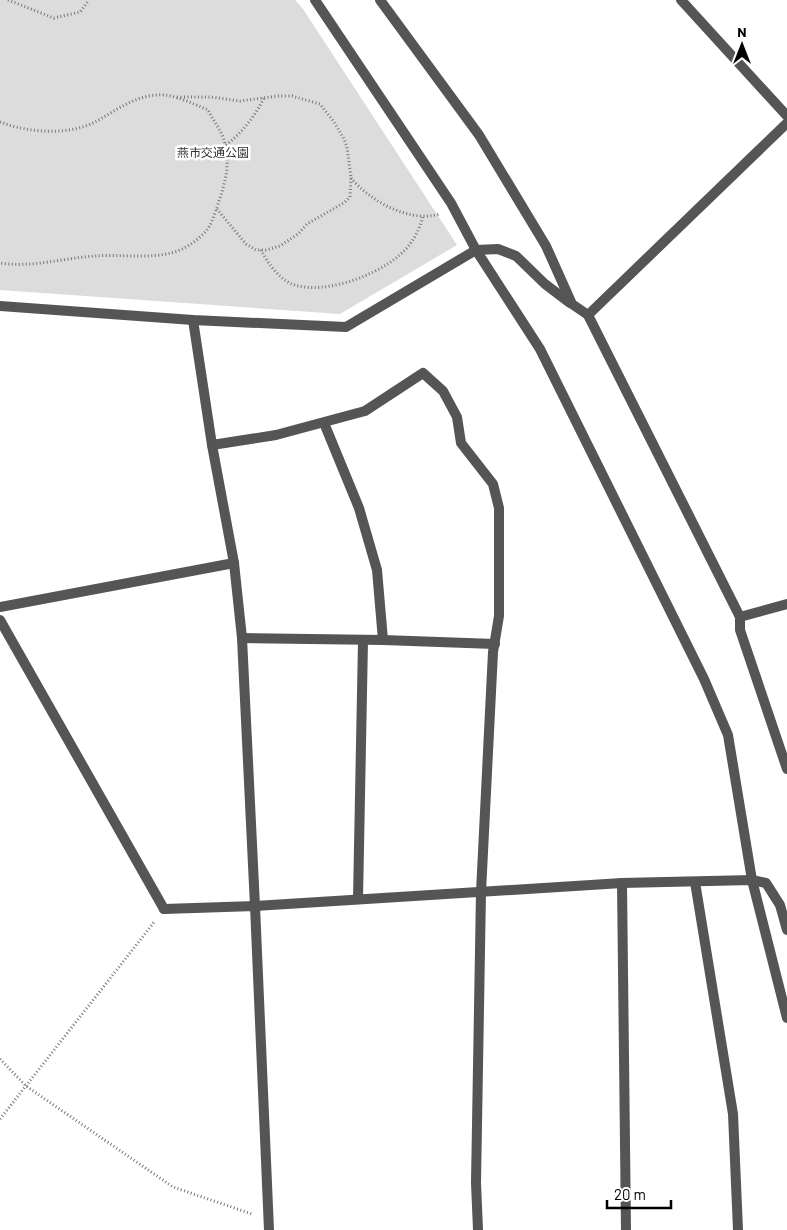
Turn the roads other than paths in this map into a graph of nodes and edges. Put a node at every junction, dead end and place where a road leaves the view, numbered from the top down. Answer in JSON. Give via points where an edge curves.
{"nodes":[{"id":1,"x":315,"y":0,"type":"edge"},
{"id":2,"x":380,"y":0,"type":"edge"},
{"id":3,"x":681,"y":0,"type":"edge"},
{"id":4,"x":787,"y":116,"type":"edge"},
{"id":5,"x":787,"y":123,"type":"edge"},
{"id":6,"x":476,"y":250,"type":"junction"},
{"id":7,"x":572,"y":304,"type":"junction"},
{"id":8,"x":0,"y":306,"type":"edge"},
{"id":9,"x":588,"y":315,"type":"junction"},
{"id":10,"x":193,"y":320,"type":"junction"},
{"id":11,"x":324,"y":423,"type":"junction"},
{"id":12,"x":212,"y":445,"type":"junction"},
{"id":13,"x":234,"y":563,"type":"junction"},
{"id":14,"x":787,"y":604,"type":"edge"},
{"id":15,"x":0,"y":607,"type":"edge"},
{"id":16,"x":740,"y":617,"type":"junction"},
{"id":17,"x":0,"y":620,"type":"edge"},
{"id":18,"x":242,"y":638,"type":"junction"},
{"id":19,"x":383,"y":640,"type":"junction"},
{"id":20,"x":363,"y":641,"type":"junction"},
{"id":21,"x":495,"y":644,"type":"junction"},
{"id":22,"x":787,"y":769,"type":"edge"},
{"id":23,"x":752,"y":880,"type":"junction"},
{"id":24,"x":695,"y":882,"type":"junction"},
{"id":25,"x":622,"y":883,"type":"junction"},
{"id":26,"x":480,"y":892,"type":"junction"},
{"id":27,"x":358,"y":899,"type":"junction"},
{"id":28,"x":255,"y":906,"type":"junction"},
{"id":29,"x":787,"y":930,"type":"edge"},
{"id":30,"x":787,"y":1018,"type":"edge"},
{"id":31,"x":268,"y":1225,"type":"edge"},
{"id":32,"x":478,"y":1230,"type":"edge"},
{"id":33,"x":626,"y":1230,"type":"edge"},
{"id":34,"x":738,"y":1230,"type":"edge"}],
"edges":[{"from":1,"to":6,"type":"street","via":[[454,208]]},
{"from":2,"to":7,"type":"street","via":[[478,135],[546,246]]},
{"from":3,"to":4,"type":"street"},
{"from":5,"to":9,"type":"street"},
{"from":6,"to":7,"type":"street","via":[[498,249],[516,256]]},
{"from":6,"to":10,"type":"street","via":[[346,328]]},
{"from":6,"to":23,"type":"street","via":[[540,348],[704,679],[728,735]]},
{"from":7,"to":9,"type":"street"},
{"from":8,"to":10,"type":"street"},
{"from":9,"to":16,"type":"street"},
{"from":10,"to":12,"type":"street"},
{"from":11,"to":12,"type":"street","via":[[276,435]]},
{"from":11,"to":19,"type":"street","via":[[359,508],[377,570]]},
{"from":11,"to":21,"type":"street","via":[[365,411],[423,373],[443,391],[457,417],[461,443],[493,484],[499,508],[499,616]]},
{"from":12,"to":13,"type":"street"},
{"from":13,"to":15,"type":"street"},
{"from":13,"to":18,"type":"street"},
{"from":14,"to":16,"type":"street"},
{"from":16,"to":22,"type":"street","via":[[740,630]]},
{"from":17,"to":28,"type":"street","via":[[164,909]]},
{"from":18,"to":20,"type":"street"},
{"from":18,"to":28,"type":"street"},
{"from":19,"to":20,"type":"street"},
{"from":19,"to":21,"type":"street"},
{"from":20,"to":27,"type":"street"},
{"from":21,"to":26,"type":"street"},
{"from":23,"to":24,"type":"street"},
{"from":23,"to":29,"type":"street","via":[[766,883],[780,905]]},
{"from":23,"to":30,"type":"street"},
{"from":24,"to":25,"type":"street"},
{"from":24,"to":34,"type":"street","via":[[733,1114]]},
{"from":25,"to":26,"type":"street"},
{"from":25,"to":33,"type":"street"},
{"from":26,"to":27,"type":"street"},
{"from":26,"to":32,"type":"street"},
{"from":27,"to":28,"type":"street"},
{"from":28,"to":31,"type":"street"}]}
